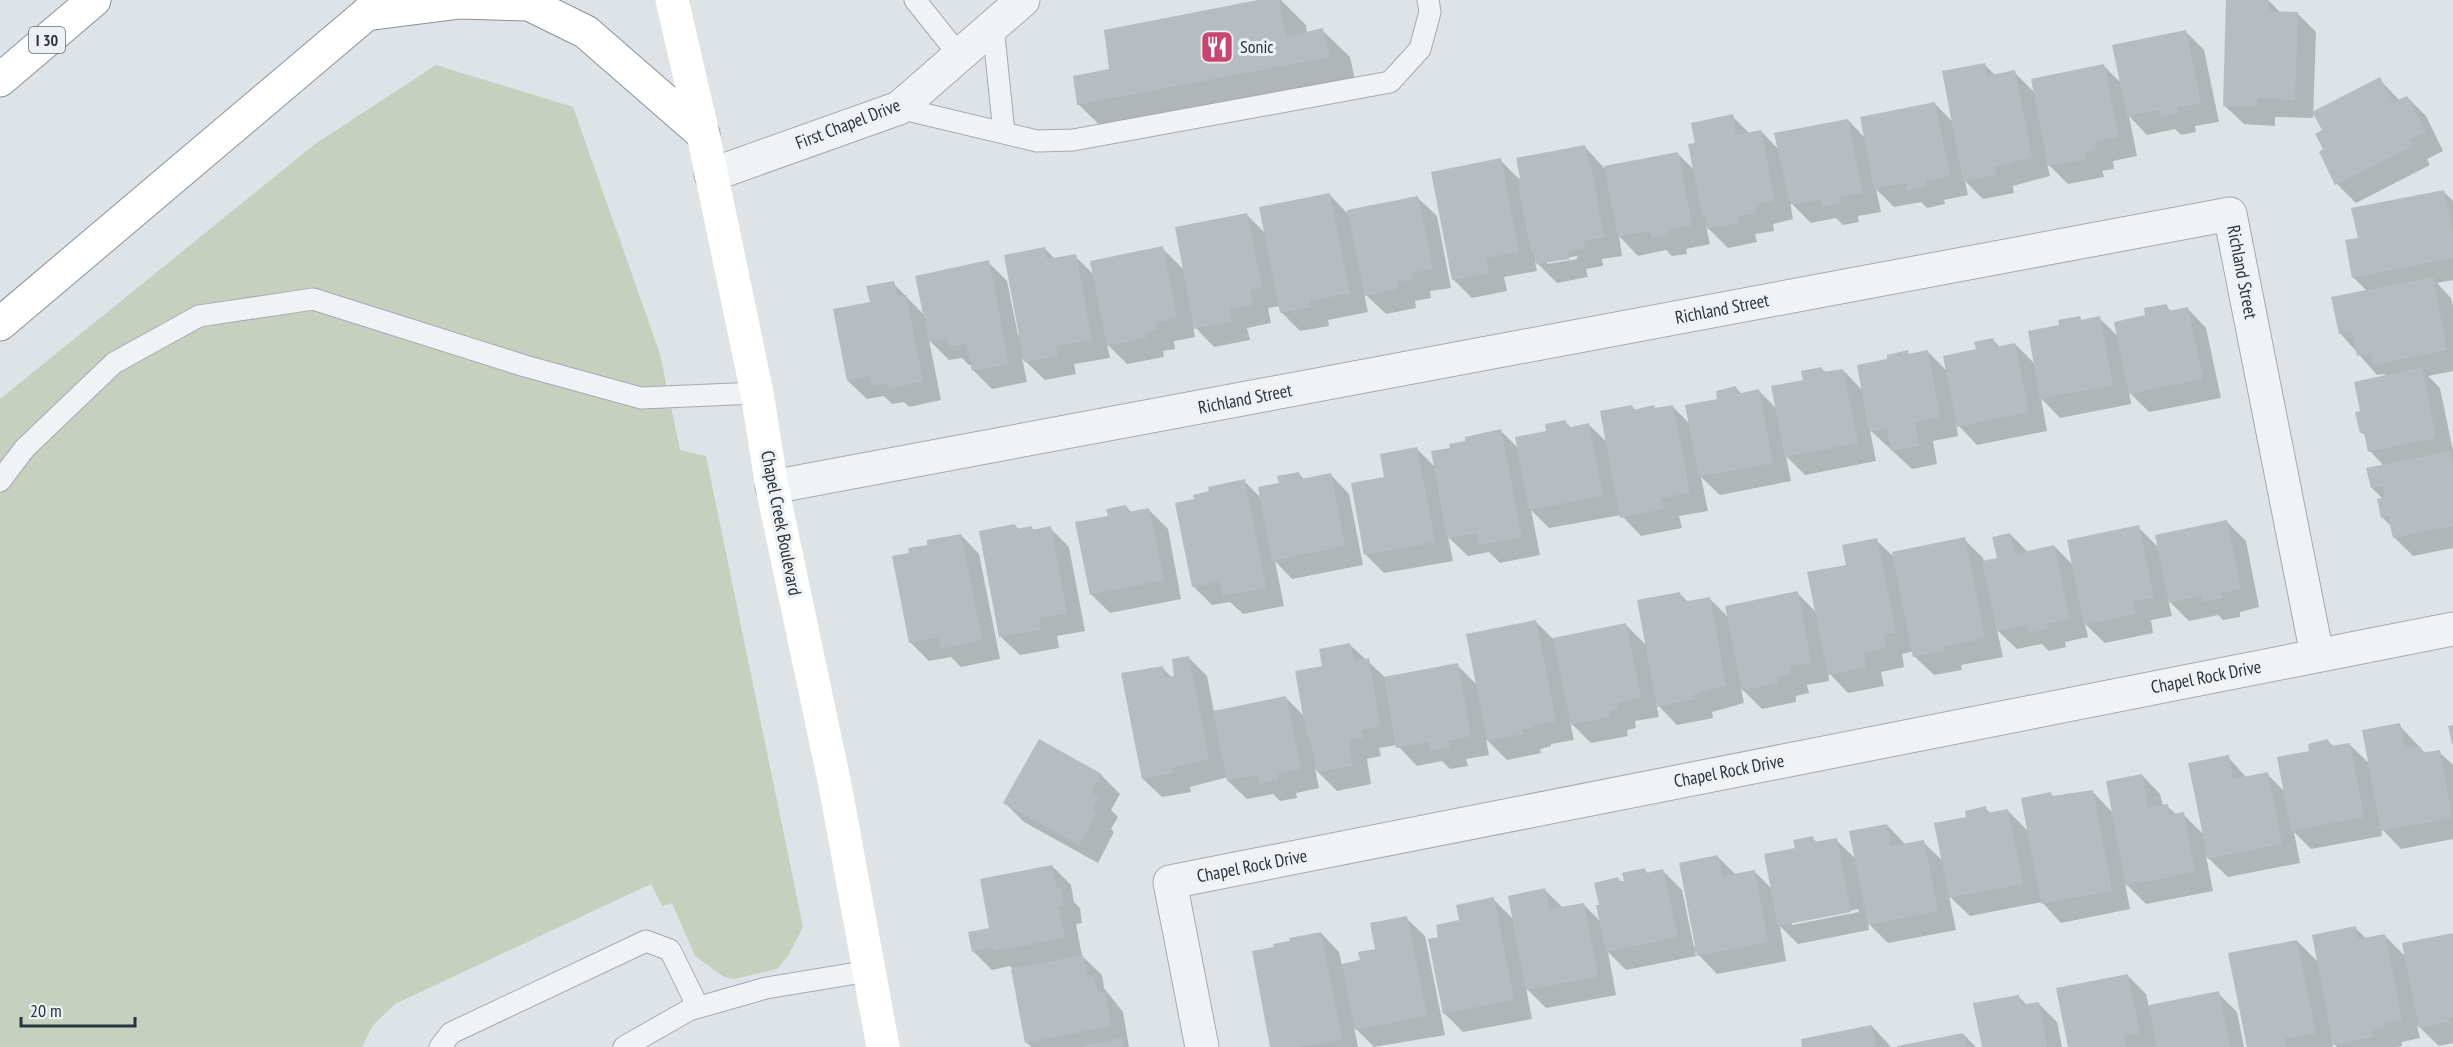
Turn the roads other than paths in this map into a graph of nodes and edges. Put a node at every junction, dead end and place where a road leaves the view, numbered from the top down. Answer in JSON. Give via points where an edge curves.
{"nodes":[{"id":1,"x":94,"y":0,"type":"edge"},
{"id":2,"x":672,"y":0,"type":"edge"},
{"id":3,"x":915,"y":0,"type":"edge"},
{"id":4,"x":1023,"y":0,"type":"edge"},
{"id":5,"x":1428,"y":0,"type":"edge"},
{"id":6,"x":374,"y":7,"type":"edge"},
{"id":7,"x":993,"y":26,"type":"junction"},
{"id":8,"x":959,"y":56,"type":"junction"},
{"id":9,"x":0,"y":80,"type":"edge"},
{"id":10,"x":900,"y":108,"type":"junction"},
{"id":11,"x":1004,"y":133,"type":"junction"},
{"id":12,"x":703,"y":134,"type":"junction"},
{"id":13,"x":711,"y":175,"type":"junction"},
{"id":14,"x":0,"y":324,"type":"edge"},
{"id":15,"x":757,"y":393,"type":"junction"},
{"id":16,"x":0,"y":481,"type":"edge"},
{"id":17,"x":772,"y":488,"type":"junction"},
{"id":18,"x":2453,"y":629,"type":"edge"},
{"id":19,"x":2317,"y":656,"type":"junction"},
{"id":20,"x":869,"y":972,"type":"junction"},
{"id":21,"x":698,"y":1007,"type":"junction"},
{"id":22,"x":440,"y":1047,"type":"edge"},
{"id":23,"x":624,"y":1047,"type":"edge"},
{"id":24,"x":883,"y":1047,"type":"edge"},
{"id":25,"x":1202,"y":1047,"type":"edge"}],
"edges":[{"from":1,"to":9,"type":"main road","number":"I 30"},
{"from":2,"to":12,"type":"main road","name":"Chapel Creek Boulevard"},
{"from":3,"to":8,"type":"lane"},
{"from":4,"to":7,"type":"street","name":"First Chapel Drive"},
{"from":5,"to":11,"type":"lane","via":[[1430,12],[1420,49],[1390,82],[1073,140],[1037,141]]},
{"from":6,"to":12,"type":"main road","via":[[460,2],[529,4],[586,32]]},
{"from":6,"to":14,"type":"main road"},
{"from":7,"to":8,"type":"street","name":"First Chapel Drive"},
{"from":7,"to":11,"type":"lane"},
{"from":8,"to":10,"type":"street","name":"First Chapel Drive"},
{"from":10,"to":11,"type":"lane"},
{"from":10,"to":13,"type":"street","name":"First Chapel Drive"},
{"from":12,"to":13,"type":"main road","name":"Chapel Creek Boulevard"},
{"from":13,"to":15,"type":"main road","name":"Chapel Creek Boulevard"},
{"from":15,"to":16,"type":"lane","via":[[641,398],[313,299],[199,316],[114,363],[25,448]]},
{"from":15,"to":17,"type":"main road","name":"Chapel Creek Boulevard"},
{"from":17,"to":19,"type":"street","name":"Richland Street","via":[[2230,214]]},
{"from":17,"to":20,"type":"main road","name":"Chapel Creek Boulevard","via":[[835,785]]},
{"from":18,"to":19,"type":"street","name":"Chapel Rock Drive"},
{"from":19,"to":25,"type":"street","name":"Chapel Rock Drive","via":[[1170,882]]},
{"from":20,"to":21,"type":"lane","via":[[766,988]]},
{"from":20,"to":24,"type":"main road","name":"Chapel Creek Boulevard"},
{"from":21,"to":22,"type":"lane","via":[[670,950],[646,941],[451,1033]]},
{"from":21,"to":23,"type":"lane"}]}
